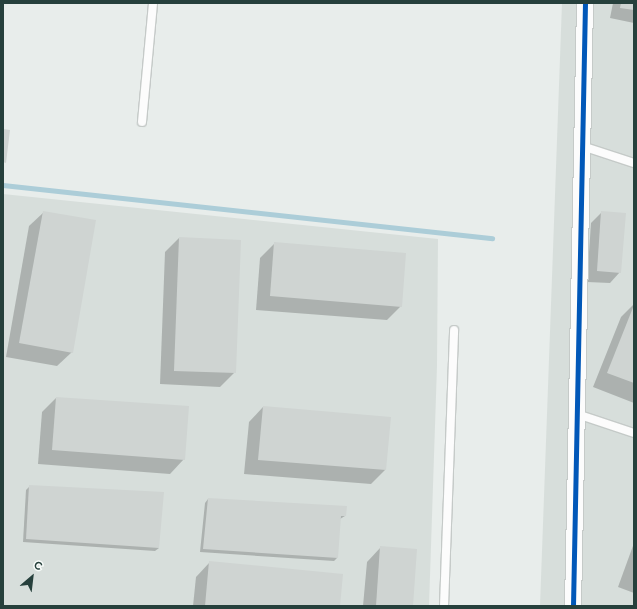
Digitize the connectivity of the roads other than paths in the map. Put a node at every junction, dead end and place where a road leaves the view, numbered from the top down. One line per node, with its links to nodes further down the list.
1 (153, 3): 3 (lane)
2 (585, 3): 4 (street)
3 (142, 122)
4 (582, 146): 5 (lane); 7 (street)
5 (634, 163)
6 (454, 330): 9 (lane)
7 (577, 414): 8 (lane); 10 (street)
8 (634, 433)
9 (444, 606)
10 (573, 606)

